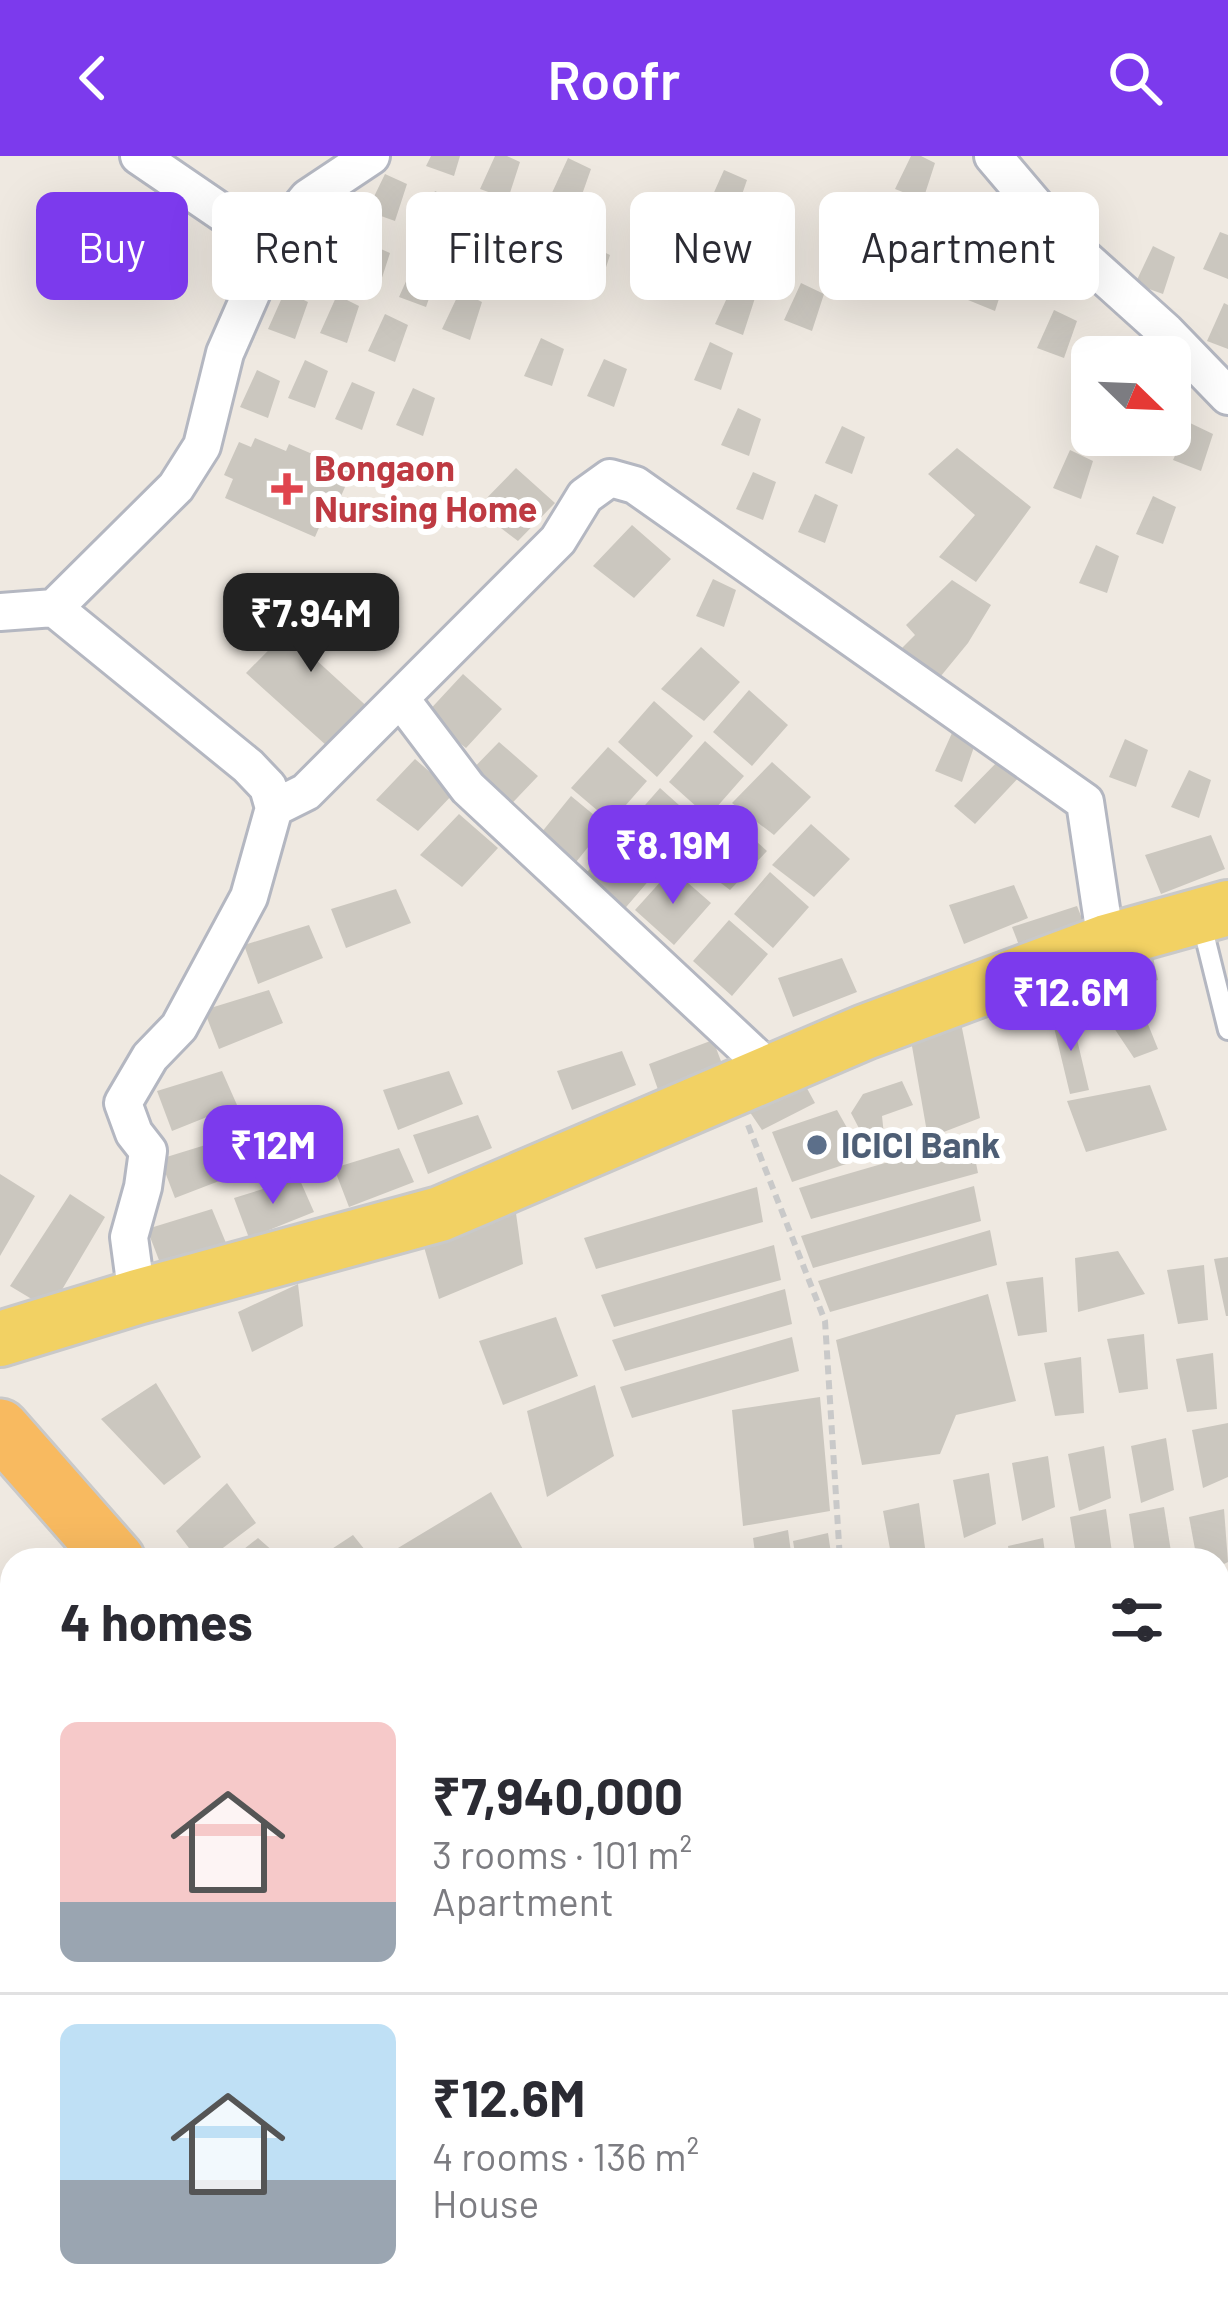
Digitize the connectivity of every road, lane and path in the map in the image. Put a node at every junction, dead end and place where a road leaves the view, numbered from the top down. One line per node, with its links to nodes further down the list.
1 (139, 156): 5 (street)
2 (371, 156): 4 (street)
3 (993, 156): 7 (street)
4 (317, 192)
5 (212, 206)
6 (248, 300): 8 (street)
7 (1228, 396)
8 (54, 608): 9 (street); 11 (street)
9 (0, 612)
10 (400, 698): 11 (street); 13 (street); 15 (street)
11 (274, 808): 16 (street)
12 (1214, 912): 13 (main road); 14 (lane)
13 (1106, 942): 15 (main road)
14 (1228, 1030)
15 (753, 1080): 16 (main road); 20 (path)
16 (137, 1297): 17 (main road)
17 (0, 1339)
18 (0, 1428): 19 (highway)
19 (105, 1548)
20 (839, 1548)

